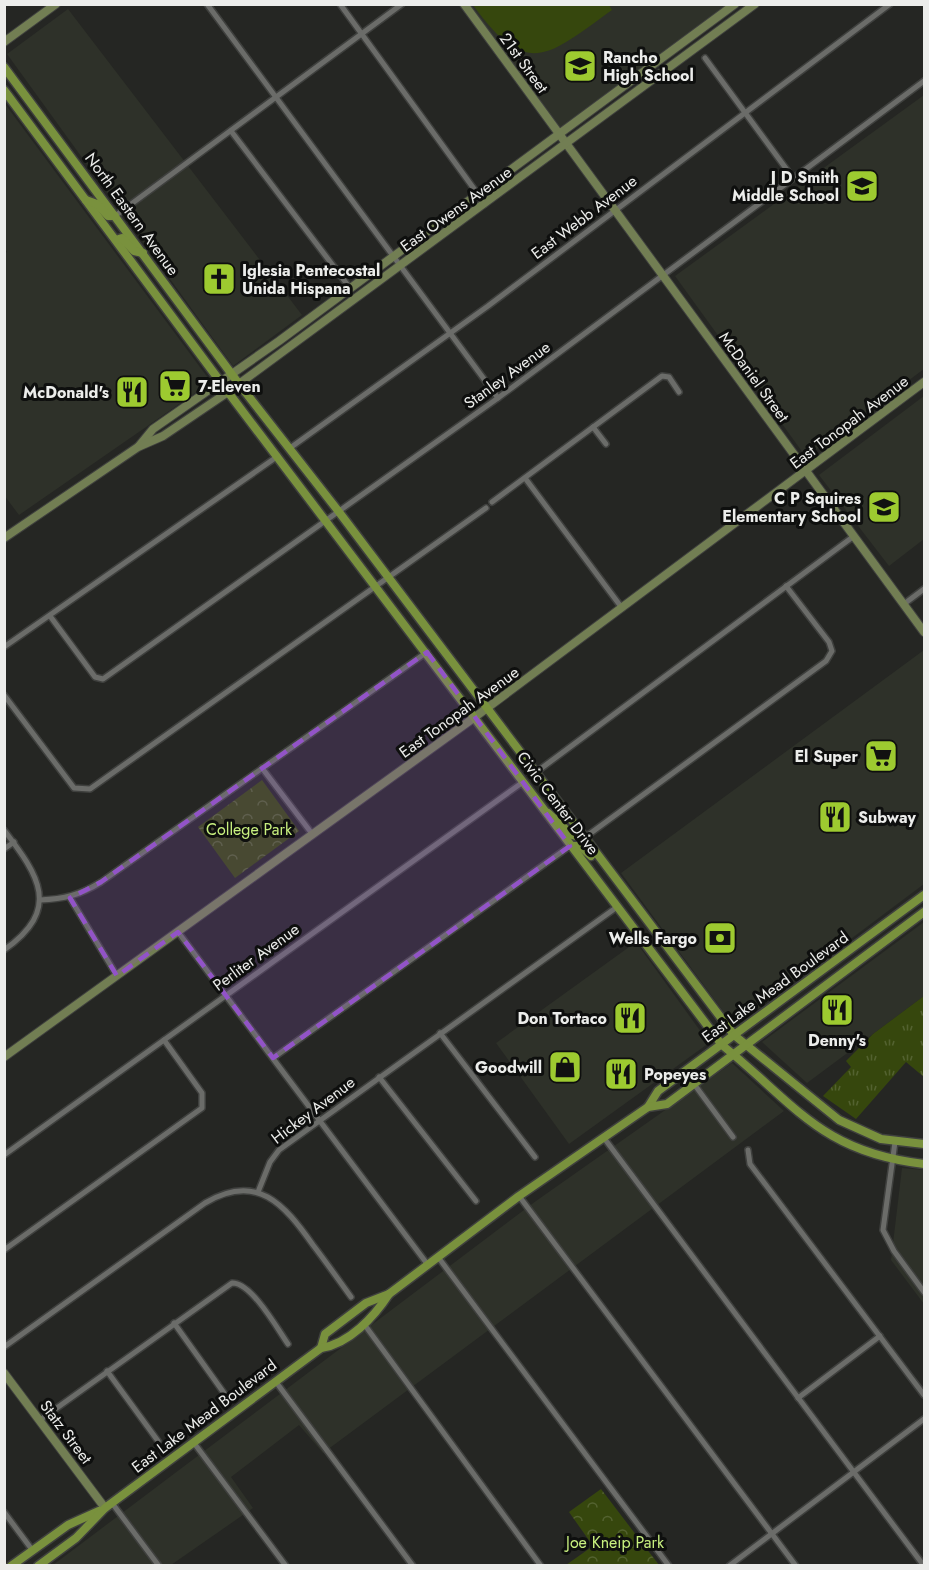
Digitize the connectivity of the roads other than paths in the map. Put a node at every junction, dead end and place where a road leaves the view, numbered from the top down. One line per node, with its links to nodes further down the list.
1 (56, 4): 10 (street)
2 (207, 4): 17 (street)
3 (340, 4): 9 (street)
4 (402, 4): 9 (street)
5 (464, 4): 20 (street, 21st Street)
6 (735, 4): 13 (street, East Owens Avenue)
7 (755, 4): 16 (street, East Owens Avenue)
8 (890, 4): 18 (street, East Webb Avenue)
9 (362, 34): 17 (street); 22 (street)
10 (4, 42)
11 (705, 58): 18 (street)
12 (4, 67): 26 (main road, North Eastern Avenue)
13 (635, 77): 16 (street); 20 (street, East Owens Avenue)
14 (924, 81): 21 (street, Stanley Avenue)
15 (4, 90): 23 (main road, North Eastern Avenue)
16 (633, 94): 20 (street, East Owens Avenue)
17 (276, 98): 19 (street); 29 (street)
18 (746, 112): 21 (street); 25 (street, East Webb Avenue)
19 (231, 131): 26 (street); 31 (street)
20 (563, 139): 22 (street, East Owens Avenue); 24 (street, East Owens Avenue); 25 (street, McDaniel Street)
21 (793, 178): 30 (street, Stanley Avenue)
22 (477, 194): 24 (street); 29 (street, East Owens Avenue)
23 (86, 200): 26 (main road); 27 (main road, North Eastern Avenue)
24 (485, 204): 29 (street, East Owens Avenue)
25 (615, 211): 30 (street, McDaniel Street); 32 (street, East Webb Avenue)
26 (115, 216): 28 (main road, North Eastern Avenue)
27 (116, 240): 28 (main road); 35 (main road, North Eastern Avenue)
28 (142, 253): 33 (main road, North Eastern Avenue)
29 (397, 262): 31 (street, East Owens Avenue); 32 (street); 33 (street, East Owens Avenue)
30 (664, 276): 37 (street, Stanley Avenue); 42 (street, McDaniel Street)
31 (350, 288): 33 (street, East Owens Avenue)
32 (450, 333): 37 (street); 40 (street, East Webb Avenue)
33 (235, 379): 35 (street, East Owens Avenue); 40 (main road, Civic Center Drive)
34 (924, 382): 42 (street, East Tonopah Avenue)
35 (224, 387): 41 (main road, Civic Center Drive); 49 (street, East Owens Avenue)
36 (679, 392): 38 (street)
37 (498, 398): 46 (street, Stanley Avenue)
38 (593, 428): 39 (street); 43 (street)
39 (606, 444)
40 (290, 448): 46 (main road, Civic Center Drive)
41 (278, 456): 47 (main road, Civic Center Drive); 56 (street)
42 (806, 470): 48 (street, McDaniel Street); 55 (street, East Tonopah Avenue)
43 (525, 478): 44 (street); 55 (street)
44 (492, 502)
45 (486, 508): 50 (street)
46 (339, 512): 47 (street, Stanley Avenue); 50 (main road, Civic Center Drive)
47 (327, 521): 52 (main road, Civic Center Drive); 56 (street, Stanley Avenue)
48 (854, 536): 51 (street); 54 (street, McDaniel Street)
49 (4, 538)
50 (389, 578): 52 (street); 61 (main road, Civic Center Drive)
51 (786, 586): 64 (street); 69 (street)
52 (376, 587): 59 (main road, Civic Center Drive); 60 (street)
53 (924, 589): 54 (street)
54 (904, 604): 57 (street, McDaniel Street)
55 (622, 608): 61 (street, East Tonopah Avenue)
56 (50, 616): 58 (street)
57 (924, 632)
58 (4, 647)
59 (426, 651): 62 (main road, Civic Center Drive); 63 (street)
60 (4, 695)
61 (487, 709): 62 (street, East Tonopah Avenue); 64 (main road, Civic Center Drive)
62 (476, 717): 65 (main road, Civic Center Drive); 68 (street, East Tonopah Avenue)
63 (262, 768): 68 (street); 75 (street)
64 (535, 773): 69 (main road, Civic Center Drive)
65 (523, 782): 66 (main road, Civic Center Drive); 84 (street, Perliter Avenue)
66 (544, 811): 69 (main road); 71 (main road, Civic Center Drive)
67 (4, 830): 70 (street)
68 (313, 835): 81 (street, East Tonopah Avenue)
69 (583, 838): 73 (main road, Civic Center Drive)
70 (14, 842): 72 (street); 76 (street)
71 (570, 846): 73 (main road); 77 (main road, Civic Center Drive); 92 (street)
72 (4, 849)
73 (607, 870): 86 (main road, Civic Center Drive)
74 (924, 895): 78 (main road, East Lake Mead Boulevard)
75 (70, 897): 76 (street); 83 (street)
76 (39, 900): 82 (street)
77 (617, 907): 85 (street, Hickey Avenue); 88 (main road, Civic Center Drive)
78 (904, 910): 80 (main road); 86 (main road, East Lake Mead Boulevard)
79 (924, 912): 80 (main road, East Lake Mead Boulevard)
80 (912, 921): 89 (main road, East Lake Mead Boulevard)
81 (178, 932): 83 (street, East Tonopah Avenue); 84 (street)
82 (4, 950)
83 (117, 976): 91 (street, East Tonopah Avenue)
84 (226, 996): 87 (street, Perliter Avenue); 92 (street)
85 (440, 1034): 93 (street, Hickey Avenue); 103 (street)
86 (734, 1035): 88 (main road, East Lake Mead Boulevard); 89 (main road, Civic Center Drive)
87 (164, 1040): 102 (street, Perliter Avenue); 109 (street)
88 (722, 1045): 90 (main road, Civic Center Drive); 95 (main road, East Lake Mead Boulevard)
89 (746, 1045): 90 (main road, East Lake Mead Boulevard); 99 (main road, Civic Center Drive)
90 (734, 1054): 94 (main road, East Lake Mead Boulevard); 104 (main road, Civic Center Drive)
91 (4, 1057)
92 (273, 1058): 96 (street)
93 (379, 1077): 96 (street, Hickey Avenue); 108 (street)
94 (694, 1084): 95 (main road, East Lake Mead Boulevard); 97 (street)
95 (648, 1107): 98 (main road, East Lake Mead Boulevard)
96 (319, 1120): 106 (street, Hickey Avenue); 111 (street)
97 (733, 1137)
98 (604, 1138): 107 (main road, East Lake Mead Boulevard); 126 (street)
99 (895, 1142): 100 (main road, Civic Center Drive); 104 (street)
100 (924, 1144)
101 (748, 1150): 117 (street)
102 (4, 1155)
103 (535, 1157)
104 (894, 1161): 105 (main road, Civic Center Drive); 112 (street)
105 (924, 1164)
106 (258, 1192): 114 (street); 119 (street)
107 (519, 1196): 110 (main road, East Lake Mead Boulevard); 134 (street)
108 (476, 1202)
109 (4, 1250)
110 (438, 1257): 111 (main road, East Lake Mead Boulevard); 142 (street)
111 (428, 1264): 113 (main road, East Lake Mead Boulevard)
112 (924, 1292)
113 (389, 1294): 116 (main road, East Lake Mead Boulevard); 120 (main road, East Lake Mead Boulevard)
114 (351, 1297)
115 (174, 1323): 118 (street); 121 (street); 124 (street)
116 (364, 1324): 120 (main road, East Lake Mead Boulevard); 141 (street)
117 (880, 1336): 125 (street); 126 (street)
118 (288, 1344)
119 (4, 1347)
120 (321, 1348): 123 (main road, East Lake Mead Boulevard)
121 (107, 1371): 128 (street); 129 (street)
122 (4, 1373): 128 (street, Statz Street)
123 (276, 1382): 130 (main road, East Lake Mead Boulevard); 140 (street)
124 (224, 1393)
125 (924, 1395)
126 (798, 1398): 131 (street)
127 (924, 1419): 131 (street)
128 (40, 1420): 132 (street, Statz Street)
129 (158, 1442)
130 (194, 1443): 132 (main road, East Lake Mead Boulevard); 139 (street)
131 (854, 1472): 134 (street); 145 (street)
132 (108, 1506): 135 (main road, East Lake Mead Boulevard); 136 (main road, East Lake Mead Boulevard); 138 (street, Statz Street)
133 (4, 1512): 135 (street)
134 (772, 1533): 143 (street); 144 (street)
135 (33, 1551): 136 (street); 137 (main road, East Lake Mead Boulevard)
136 (41, 1565)
137 (12, 1566)
138 (159, 1566)
139 (286, 1566)
140 (413, 1566)
141 (541, 1566)
142 (669, 1566)
143 (729, 1566)
144 (796, 1566)
145 (924, 1566)

